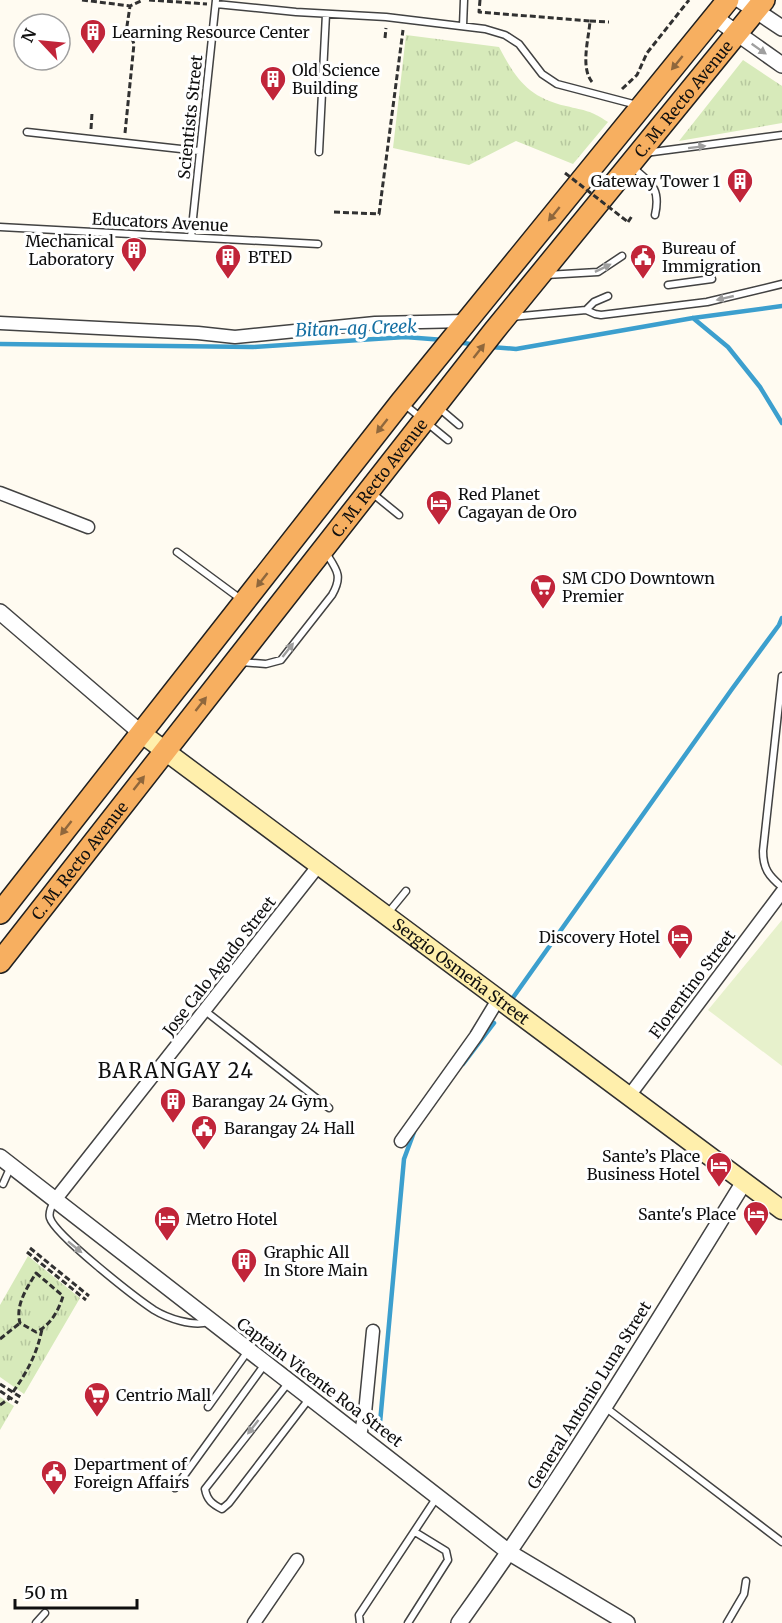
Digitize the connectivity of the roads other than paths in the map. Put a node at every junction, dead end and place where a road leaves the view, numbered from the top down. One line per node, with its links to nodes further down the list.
1 (464, 0): 7 (lane)
2 (728, 0): 6 (highway, C. M. Recto Avenue)
3 (216, 2): 5 (lane); 14 (lane, Scientists Street)
4 (753, 4): 8 (street); 9 (highway, C. M. Recto Avenue)
5 (326, 14): 7 (lane); 15 (lane)
6 (714, 17): 9 (street); 11 (highway, C. M. Recto Avenue, one-way to 11)
7 (463, 26): 11 (lane)
8 (782, 28)
9 (737, 33): 10 (street, one-way to 10); 16 (highway, C. M. Recto Avenue)
10 (782, 65)
11 (641, 107): 29 (highway, C. M. Recto Avenue, one-way to 29)
12 (27, 132): 14 (lane)
13 (782, 135): 16 (lane, one-way to 13)
14 (199, 151): 19 (lane, Scientists Street)
15 (319, 152)
16 (634, 160): 17 (lane); 22 (highway, C. M. Recto Avenue)
17 (655, 215)
18 (0, 227): 19 (lane, Educators Avenue)
19 (191, 237): 20 (lane, Educators Avenue)
20 (318, 244)
21 (622, 256): 22 (lane, one-way to 21)
22 (540, 275): 30 (highway, C. M. Recto Avenue)
23 (712, 279): 25 (lane)
24 (782, 284): 27 (lane, one-way to 27)
25 (668, 285)
26 (608, 296): 27 (lane)
27 (586, 310): 30 (lane)
28 (0, 323): 29 (street)
29 (465, 323): 31 (highway, C. M. Recto Avenue)
30 (500, 324): 32 (highway, C. M. Recto Avenue, one-way to 30)
31 (401, 402): 32 (lane); 41 (highway, C. M. Recto Avenue, one-way to 41)
32 (430, 413): 33 (lane); 34 (lane); 35 (highway, C. M. Recto Avenue)
33 (459, 425)
34 (448, 440)
35 (369, 490): 37 (lane); 39 (highway, C. M. Recto Avenue)
36 (0, 493): 38 (street)
37 (399, 515)
38 (88, 527)
39 (323, 549): 43 (highway, C. M. Recto Avenue); 43 (lane, one-way to 39)
40 (177, 552): 41 (lane)
41 (245, 602): 45 (highway, C. M. Recto Avenue)
42 (0, 612): 45 (street)
43 (235, 662): 46 (highway, C. M. Recto Avenue, one-way to 43)
44 (782, 676): 48 (lane)
45 (141, 732): 46 (main road, Sergio Osmeña Street); 51 (highway, C. M. Recto Avenue, one-way to 51)
46 (165, 750): 47 (main road, Sergio Osmeña Street); 53 (highway, C. M. Recto Avenue, one-way to 46)
47 (319, 865): 52 (main road, Sergio Osmeña Street); 55 (street, Jose Calo Agudo Street)
48 (782, 887)
49 (406, 891): 52 (lane)
50 (782, 892): 56 (street, Florentino Street)
51 (0, 913)
52 (386, 915): 54 (main road, Sergio Osmeña Street)
53 (0, 962)
54 (499, 998): 56 (main road, Sergio Osmeña Street); 58 (street)
55 (204, 1010): 57 (lane); 62 (street, Jose Calo Agudo Street)
56 (629, 1096): 60 (main road, Sergio Osmeña Street)
57 (330, 1108)
58 (401, 1141)
59 (6, 1161): 61 (lane); 62 (street, Captain Vicente Roa Street)
60 (744, 1182): 63 (main road, Sergio Osmeña Street); 71 (street, General Antonio Luna Street)
61 (3, 1184)
62 (55, 1200): 64 (street, Captain Vicente Roa Street); 64 (lane, one-way to 64)
63 (782, 1210)
64 (210, 1321): 66 (street, Captain Vicente Roa Street)
65 (373, 1331): 72 (street)
66 (249, 1350): 67 (street, Captain Vicente Roa Street); 70 (lane)
67 (265, 1364): 68 (street, Captain Vicente Roa Street); 73 (lane)
68 (290, 1382): 69 (street, Captain Vicente Roa Street); 69 (lane, one-way to 69)
69 (310, 1397): 72 (street, Captain Vicente Roa Street)
70 (208, 1407)
71 (605, 1407): 76 (lane); 77 (street, General Antonio Luna Street)
72 (360, 1435): 74 (street, Captain Vicente Roa Street)
73 (175, 1488)
74 (438, 1496): 75 (lane); 77 (street, Captain Vicente Roa Street)
75 (415, 1532): 83 (lane); 84 (lane)
76 (782, 1542)
77 (510, 1552): 85 (street, General Antonio Luna Street); 86 (street, Captain Vicente Roa Street)
78 (297, 1560): 82 (street)
79 (746, 1581): 87 (lane)
80 (45, 1613): 81 (lane)
81 (36, 1623)
82 (254, 1623)
83 (360, 1623)
84 (408, 1623)
85 (459, 1623)
86 (627, 1623)
87 (726, 1623)

